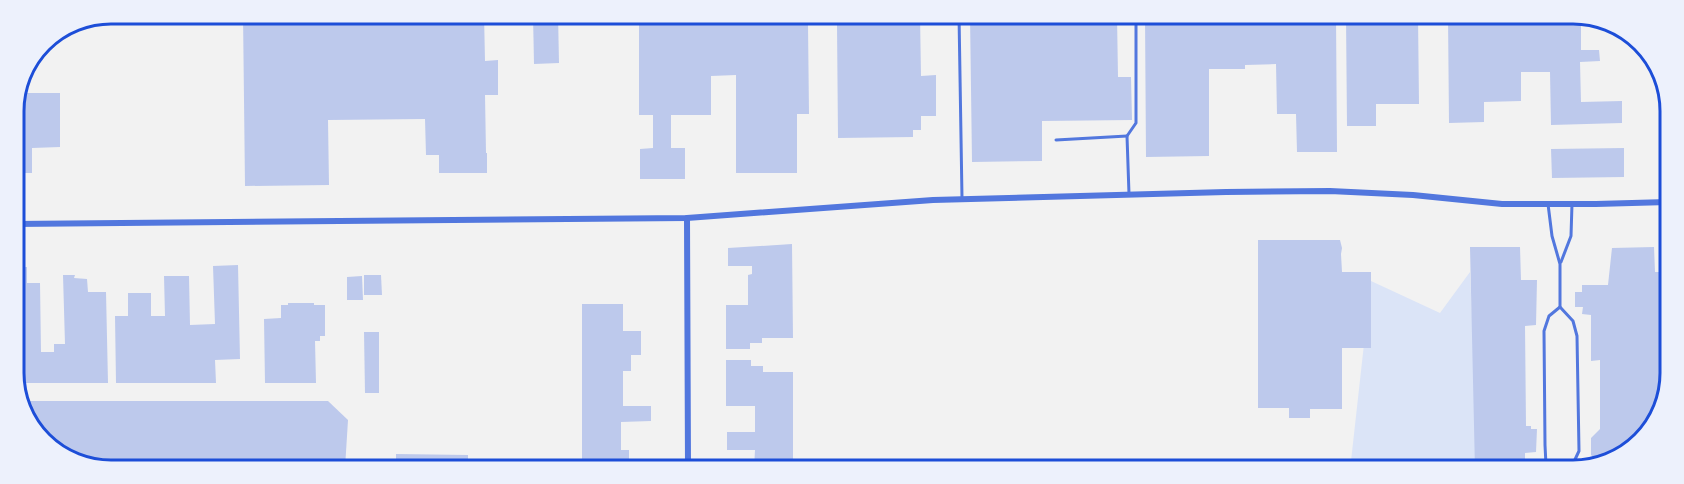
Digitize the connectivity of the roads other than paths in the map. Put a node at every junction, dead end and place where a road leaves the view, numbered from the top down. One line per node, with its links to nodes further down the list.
1 (959, 24): 6 (lane)
2 (1136, 24): 3 (lane)
3 (1127, 136): 4 (lane); 5 (lane)
4 (1056, 140)
5 (1129, 194): 6 (street); 8 (street)
6 (962, 199): 10 (street)
7 (1660, 202): 9 (street)
8 (1548, 204): 9 (street); 12 (lane)
9 (1572, 204): 12 (lane)
10 (687, 218): 11 (street); 14 (street)
11 (24, 224)
12 (1560, 264): 13 (lane)
13 (1560, 307): 15 (lane); 16 (lane)
14 (688, 460)
15 (1546, 460)
16 (1575, 460)

